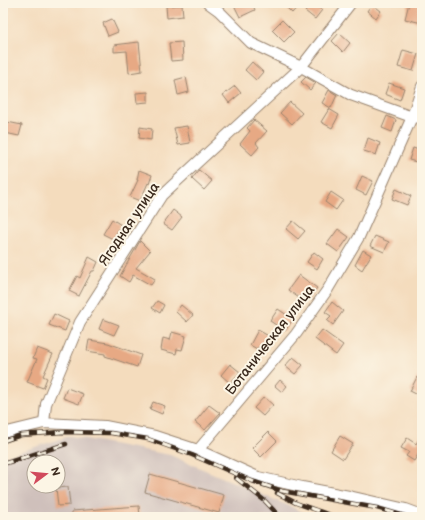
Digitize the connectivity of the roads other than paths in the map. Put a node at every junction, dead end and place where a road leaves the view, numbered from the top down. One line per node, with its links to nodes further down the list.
1 (208, 3): 3 (street)
2 (351, 3): 3 (street, Ягодная улица)
3 (301, 67): 5 (street); 6 (street, Ягодная улица)
4 (422, 86): 5 (street, Ботаническая улица)
5 (417, 118): 8 (street, Ботаническая улица)
6 (44, 423): 7 (street); 8 (street)
7 (3, 433)
8 (198, 450): 9 (street)
9 (422, 515)

